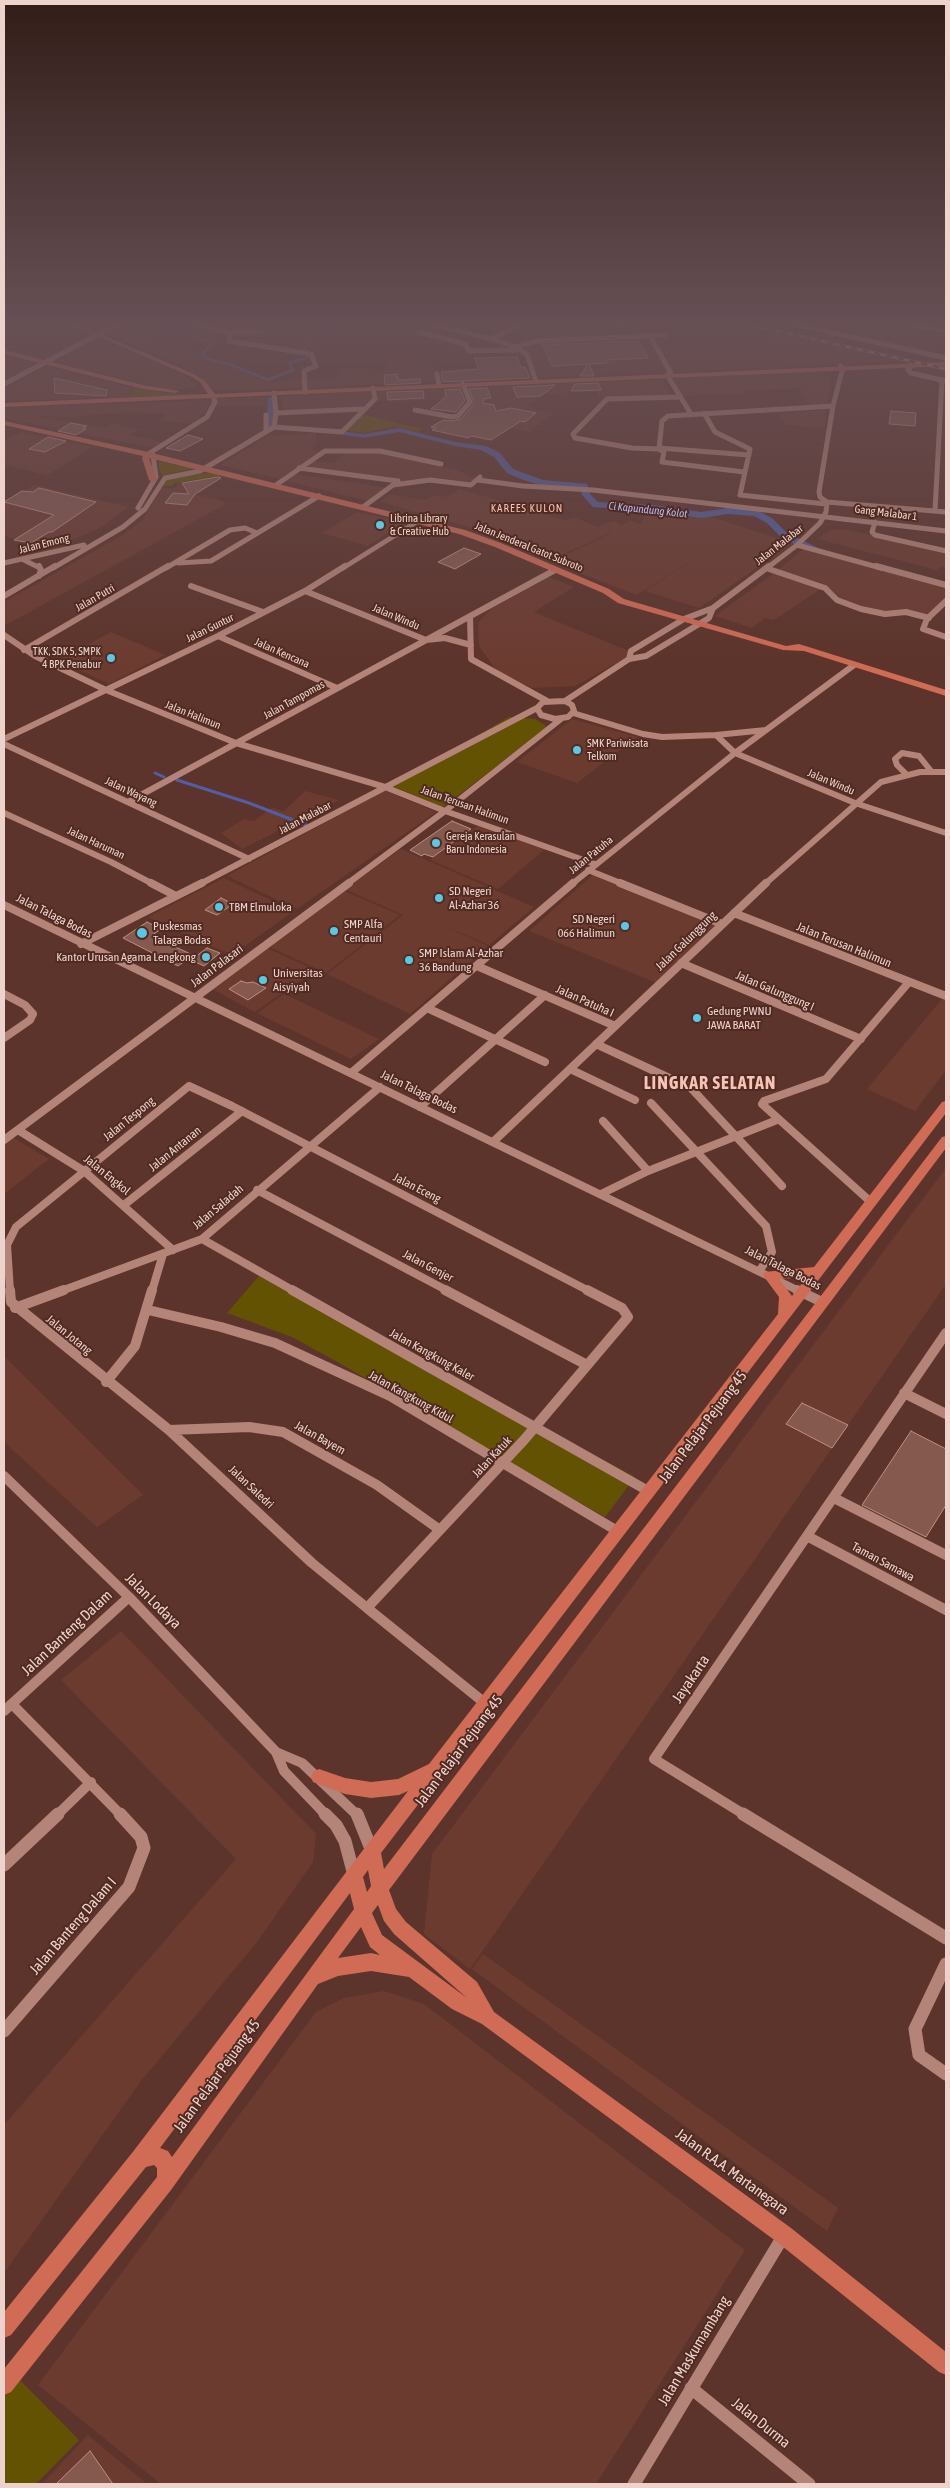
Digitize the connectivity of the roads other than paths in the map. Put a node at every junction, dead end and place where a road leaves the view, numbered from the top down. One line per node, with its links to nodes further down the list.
1 (66, 437): 10 (main road, Jalan Jenderal Gatot Subroto)
2 (178, 437): 10 (street)
3 (256, 437): 13 (street)
4 (575, 437): 9 (street)
5 (661, 437): 9 (street)
6 (726, 437): 11 (street)
7 (828, 437): 22 (street, Jalan Malabar)
8 (940, 437): 24 (street)
9 (659, 449): 11 (street); 15 (street)
10 (151, 455): 13 (main road, Jalan Jenderal Gatot Subroto); 16 (main road)
11 (749, 455): 15 (street)
12 (441, 464): 14 (street)
13 (206, 468): 17 (main road, Jalan Jenderal Gatot Subroto); 31 (street)
14 (299, 468): 17 (street); 18 (street)
15 (744, 472): 22 (street)
16 (153, 480): 31 (street)
17 (276, 485): 21 (main road, Jalan Jenderal Gatot Subroto)
18 (393, 486): 19 (street); 23 (street)
19 (580, 489): 20 (street)
20 (593, 490): 26 (street, Gang Malabar 1)
21 (319, 496): 23 (main road, Jalan Jenderal Gatot Subroto); 30 (street, Jalan Putri)
22 (826, 503): 24 (street); 26 (street, Jalan Malabar)
23 (363, 507): 27 (main road, Jalan Jenderal Gatot Subroto)
24 (935, 511): 25 (street)
25 (946, 512)
26 (824, 516): 28 (street, Gang Malabar 1); 32 (street, Jalan Malabar)
27 (418, 521): 38 (main road, Jalan Jenderal Gatot Subroto); 42 (street, Jalan Guntur)
28 (875, 522): 29 (street, Gang Malabar 1); 33 (street)
29 (946, 531)
30 (257, 533): 36 (street, Jalan Putri); 36 (street, Jalan Putri)
31 (92, 543): 34 (street, Jalan Emong); 39 (street)
32 (797, 545): 37 (street, Jalan Malabar); 40 (street)
33 (946, 551)
34 (19, 560): 35 (street, Jalan Emong); 39 (street)
35 (4, 563)
36 (176, 563): 60 (street, Jalan Putri)
37 (766, 568): 46 (street, Jalan Malabar); 51 (street)
38 (555, 570): 43 (main road, Jalan Jenderal Gatot Subroto); 49 (street, Jalan Tampomas)
39 (39, 576): 44 (street)
40 (946, 585)
41 (191, 586): 47 (street)
42 (304, 590): 47 (street, Jalan Guntur); 57 (street, Jalan Windu)
43 (606, 591): 48 (main road, Jalan Jenderal Gatot Subroto); 52 (main road, Jalan Jenderal Gatot Subroto)
44 (4, 596)
45 (946, 601): 51 (street)
46 (713, 608): 48 (street, Jalan Malabar); 50 (street)
47 (263, 612): 55 (street, Jalan Guntur)
48 (694, 614): 50 (main road, Jalan Jenderal Gatot Subroto); 52 (street, Jalan Malabar)
49 (470, 616): 57 (street, Jalan Tampomas); 58 (street)
50 (709, 618): 53 (street, Jalan Malabar); 59 (main road, Jalan Jenderal Gatot Subroto)
51 (929, 618): 56 (street)
52 (684, 619): 53 (main road, Jalan Jenderal Gatot Subroto); 61 (street, Jalan Malabar)
53 (700, 624): 59 (main road, Jalan Jenderal Gatot Subroto); 61 (street, Jalan Malabar)
54 (4, 635): 60 (street, Jalan Halimun)
55 (218, 636): 63 (street, Jalan Kencana); 64 (street, Jalan Guntur)
56 (946, 637)
57 (426, 640): 58 (street, Jalan Windu); 63 (street, Jalan Tampomas)
58 (471, 645): 66 (street)
59 (803, 649): 62 (main road, Jalan Jenderal Gatot Subroto)
60 (24, 650): 64 (street, Jalan Halimun)
61 (629, 659): 67 (street, Jalan Malabar)
62 (854, 665): 65 (main road, Jalan Jenderal Gatot Subroto); 71 (street, Jalan Patuha)
63 (337, 688): 74 (street, Jalan Tampomas)
64 (106, 690): 73 (street, Jalan Guntur); 74 (street, Jalan Halimun)
65 (946, 693)
66 (547, 701): 67 (street); 68 (street, Jalan Malabar)
67 (565, 701): 69 (street)
68 (537, 708): 70 (street); 80 (street, Jalan Malabar)
69 (573, 714): 70 (street); 72 (street)
70 (560, 719): 83 (street)
71 (766, 730): 72 (street); 76 (street, Jalan Patuha)
72 (716, 735): 76 (street, Jalan Windu)
73 (4, 739)
74 (236, 743): 80 (street, Jalan Halimun); 81 (street, Jalan Tampomas)
75 (4, 744): 81 (street, Jalan Wayang)
76 (735, 753): 82 (street, Jalan Windu); 87 (street, Jalan Patuha)
77 (932, 772): 78 (street, Jalan Galunggung); 79 (street, Jalan Galunggung); 79 (street)
78 (946, 772)
79 (906, 774): 82 (street, Jalan Galunggung)
80 (385, 787): 83 (street, Jalan Terusan Halimun); 86 (street, Jalan Malabar)
81 (128, 802): 86 (street, Jalan Wayang)
82 (855, 803): 85 (street, Jalan Windu); 91 (street, Jalan Galunggung)
83 (445, 811): 87 (street, Jalan Terusan Halimun); 100 (street, Jalan Palasari)
84 (4, 813): 89 (street, Jalan Haruman)
85 (946, 833)
86 (249, 859): 89 (street, Jalan Malabar)
87 (595, 864): 88 (street, Jalan Patuha)
88 (588, 870): 92 (street); 95 (street, Jalan Patuha)
89 (176, 896): 93 (street, Jalan Malabar)
90 (4, 905): 93 (street, Jalan Talaga Bodas)
91 (734, 912): 92 (street, Jalan Galunggung); 96 (street, Jalan Terusan Halimun)
92 (722, 924): 94 (street, Jalan Galunggung)
93 (81, 944): 100 (street, Jalan Talaga Bodas)
94 (681, 963): 102 (street, Jalan Galunggung); 104 (street, Jalan Galunggung I)
95 (476, 966): 98 (street, Jalan Patuha I); 101 (street, Jalan Patuha)
96 (909, 982): 99 (street, Jalan Terusan Halimun); 104 (street)
97 (4, 994): 103 (street)
98 (545, 996): 102 (street, Jalan Patuha I); 105 (street, Jalan Patuha I)
99 (946, 996)
100 (194, 998): 109 (street, Jalan Talaga Bodas); 119 (street, Jalan Palasari)
101 (426, 1008): 105 (street); 109 (street, Jalan Patuha)
102 (615, 1026): 106 (street, Jalan Galunggung)
103 (4, 1038)
104 (861, 1038): 117 (street)
105 (496, 1040): 107 (street); 115 (street, Jalan Patuha I)
106 (596, 1044): 108 (street, Jalan Galunggung); 120 (street)
107 (545, 1062)
108 (570, 1069): 112 (street); 123 (street, Jalan Galunggung)
109 (351, 1073): 111 (street, Jalan Talaga Bodas)
110 (189, 1086): 116 (street, Jalan Eceng); 126 (street, Jalan Tespong)
111 (380, 1087): 115 (street, Jalan Talaga Bodas); 124 (street, Jalan Saladah)
112 (635, 1100)
113 (651, 1103): 125 (street)
114 (946, 1105): 131 (main road, Jalan Pelajar Pejuang 45)
115 (420, 1107): 123 (street, Jalan Talaga Bodas)
116 (242, 1111): 124 (street, Jalan Eceng); 132 (street, Jalan Antanan)
117 (777, 1120): 120 (street); 131 (street)
118 (603, 1121): 127 (street)
119 (18, 1130): 121 (street, Jalan Palasari); 126 (street, Jalan Engkol)
120 (735, 1138): 125 (street); 128 (street)
121 (4, 1140)
122 (946, 1140): 139 (main road, Jalan Pelajar Pejuang 45)
123 (493, 1142): 130 (street, Jalan Talaga Bodas)
124 (309, 1146): 129 (street, Jalan Saladah); 142 (street, Jalan Eceng)
125 (697, 1152): 127 (street); 137 (street)
126 (84, 1170): 132 (street, Jalan Engkol); 140 (street, Jalan Tespong)
127 (648, 1170): 130 (street)
128 (782, 1186)
129 (257, 1190): 133 (street, Jalan Saladah); 146 (street, Jalan Genjer)
130 (600, 1194): 137 (street, Jalan Talaga Bodas)
131 (872, 1203): 136 (main road, Jalan Pelajar Pejuang 45)
132 (124, 1205): 134 (street, Jalan Engkol)
133 (202, 1239): 134 (street, Jalan Saladah); 150 (street, Jalan Kangkung Kaler)
134 (173, 1250): 135 (street, Jalan Saladah)
135 (163, 1254): 140 (street, Jalan Saladah); 141 (street)
136 (819, 1271): 137 (main road); 138 (main road, Jalan Pelajar Pejuang 45)
137 (765, 1272): 138 (street, Jalan Talaga Bodas); 143 (main road)
138 (804, 1293): 139 (street, Jalan Talaga Bodas); 143 (main road, Jalan Pelajar Pejuang 45)
139 (822, 1302): 172 (main road, Jalan Pelajar Pejuang 45)
140 (15, 1308): 147 (street, Jalan Jotang)
141 (148, 1310): 147 (street); 152 (street, Jalan Kangkung Kidul)
142 (628, 1317): 146 (street, Jalan Katuk)
143 (784, 1318): 154 (main road, Jalan Pelajar Pejuang 45)
144 (946, 1333): 145 (street, Jayakarta)
145 (943, 1345): 148 (street, Jayakarta)
146 (588, 1365): 150 (street, Jalan Katuk)
147 (106, 1382): 151 (street, Jalan Saledri)
148 (904, 1393): 149 (street); 155 (street, Jayakarta)
149 (946, 1414)
150 (535, 1427): 152 (street, Jalan Katuk); 154 (street, Jalan Kangkung Kaler)
151 (169, 1430): 156 (street, Jalan Bayem); 161 (street, Jalan Saledri)
152 (503, 1464): 156 (street, Jalan Katuk); 157 (street, Jalan Kangkung Kidul)
153 (4, 1476): 160 (street, Jalan Lodaya)
154 (650, 1492): 157 (main road, Jalan Pelajar Pejuang 45)
155 (834, 1498): 158 (street, Jayakarta); 159 (street)
156 (440, 1530): 161 (street, Jalan Katuk)
157 (619, 1532): 163 (main road, Jalan Pelajar Pejuang 45)
158 (807, 1536): 162 (street, Taman Samawa); 174 (street, Jayakarta)
159 (946, 1556)
160 (129, 1597): 164 (street, Jalan Banteng Dalam); 165 (street, Jalan Lodaya)
161 (367, 1608): 163 (street, Jalan Saledri)
162 (946, 1610)
163 (486, 1704): 166 (main road, Jalan Pelajar Pejuang 45)
164 (8, 1708): 168 (street, Jalan Banteng Dalam I)
165 (276, 1752): 167 (street, Jalan Lodaya); 171 (street, Jalan Lodaya)
166 (444, 1759): 167 (main road); 169 (main road, Jalan Pelajar Pejuang 45)
167 (319, 1777): 169 (street, Jalan Lodaya)
168 (91, 1782): 170 (street); 179 (street, Jalan Banteng Dalam I)
169 (372, 1852): 171 (main road, Jalan Pelajar Pejuang 45); 172 (main road, Jalan R.A.A. Martanegara)
170 (4, 1865)
171 (354, 1875): 173 (main road, Jalan R.A.A. Martanegara); 181 (main road, Jalan Pelajar Pejuang 45)
172 (380, 1889): 173 (main road, Jalan Pelajar Pejuang 45); 178 (main road, Jalan R.A.A. Martanegara)
173 (362, 1912): 176 (main road, Jalan R.A.A. Martanegara); 177 (main road, Jalan Pelajar Pejuang 45)
174 (946, 1938)
175 (946, 1964): 180 (street)
176 (415, 1973): 177 (main road); 178 (main road, Jalan R.A.A. Martanegara)
177 (312, 1978): 182 (main road, Jalan Pelajar Pejuang 45)
178 (488, 2018): 183 (main road, Jalan R.A.A. Martanegara)
179 (4, 2031)
180 (946, 2074)
181 (139, 2160): 182 (main road); 184 (main road, Jalan Pelajar Pejuang 45)
182 (164, 2182): 186 (main road, Jalan Pelajar Pejuang 45)
183 (784, 2235): 185 (main road, Jalan R.A.A. Martanegara); 187 (street, Jalan Maskumambang)
184 (4, 2328)
185 (946, 2365)
186 (4, 2385)
187 (691, 2388): 188 (street, Jalan Maskumambang); 189 (street, Jalan Durma)
188 (634, 2484)
189 (809, 2484)

